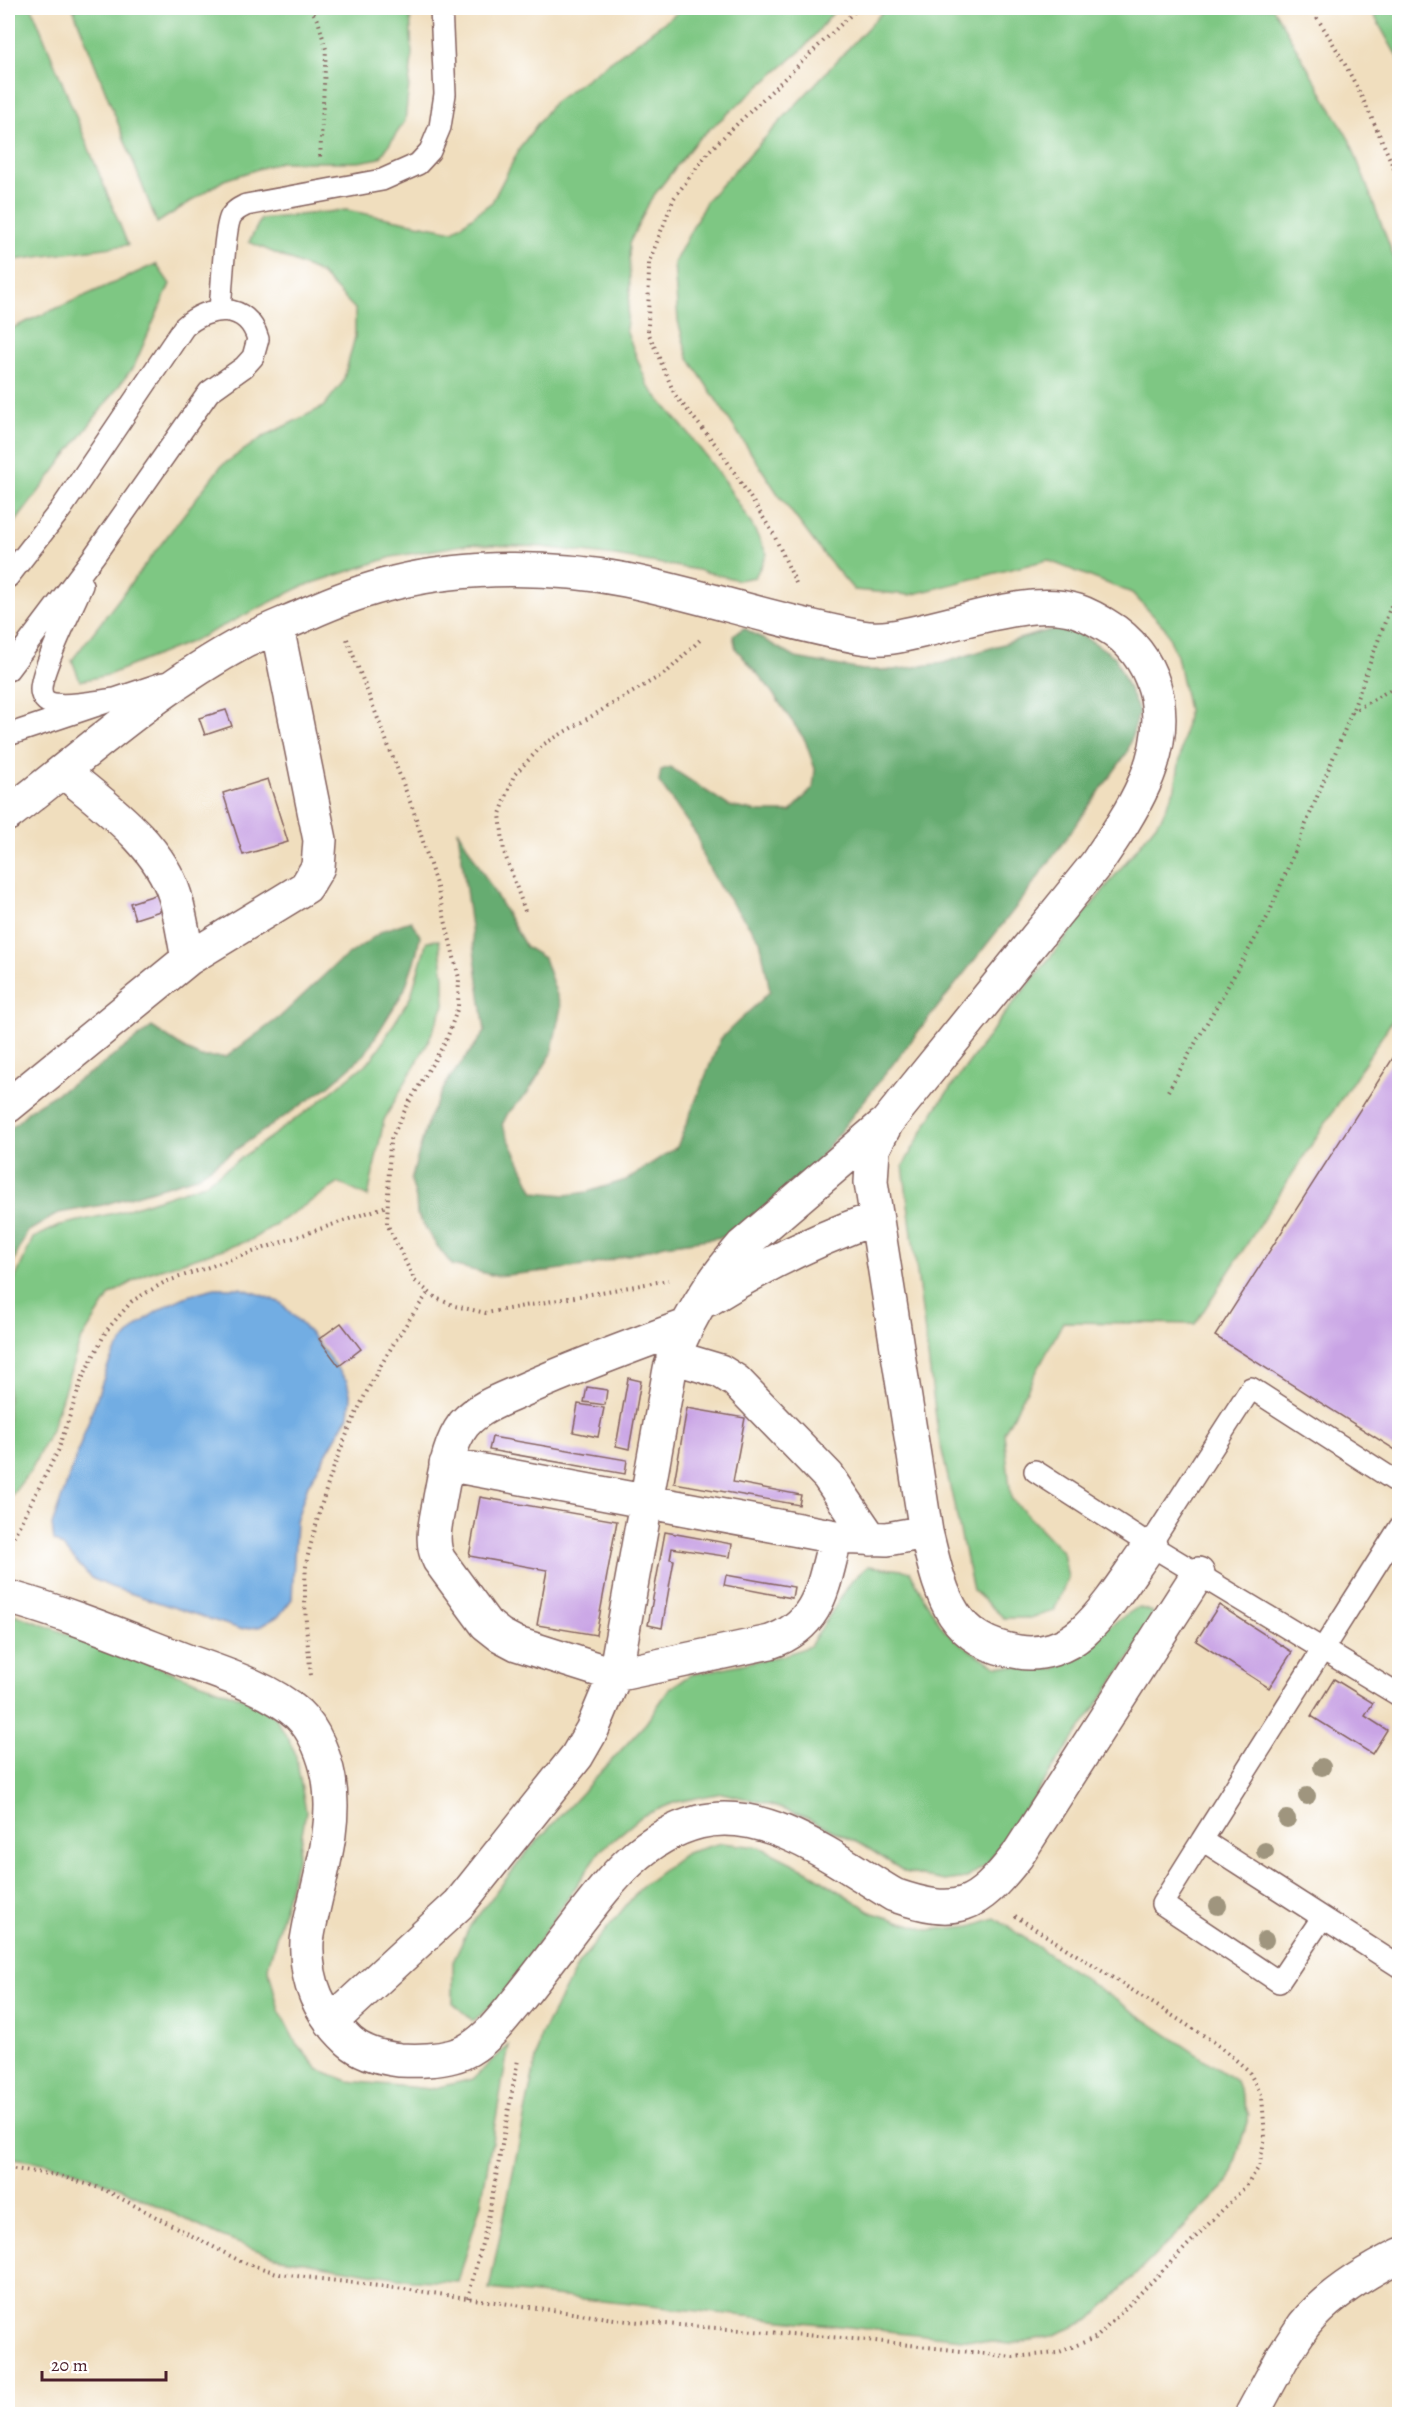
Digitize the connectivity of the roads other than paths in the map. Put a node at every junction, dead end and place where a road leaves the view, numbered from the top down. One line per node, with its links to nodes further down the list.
1 (441, 8): 2 (lane)
2 (220, 309): 3 (lane); 4 (lane)
3 (94, 556): 6 (lane); 8 (lane)
4 (8, 577)
5 (276, 627): 7 (main road); 12 (main road); 14 (main road)
6 (8, 670)
7 (194, 672): 8 (lane); 10 (main road)
8 (115, 699): 9 (lane)
9 (8, 735)
10 (63, 771): 11 (main road); 12 (main road)
11 (8, 814)
12 (188, 959): 13 (main road)
13 (8, 1106)
14 (886, 1122): 15 (main road); 16 (main road)
15 (876, 1218): 16 (main road); 23 (main road)
16 (690, 1317): 17 (main road); 18 (main road)
17 (673, 1357): 21 (main road); 25 (main road)
18 (446, 1464): 21 (main road); 30 (main road)
19 (1035, 1471): 26 (lane)
20 (1400, 1484): 26 (lane)
21 (646, 1502): 24 (main road); 30 (main road)
22 (1400, 1527): 29 (lane)
23 (927, 1532): 25 (main road); 26 (main road)
24 (836, 1537): 25 (main road); 30 (main road)
25 (871, 1539)
26 (1150, 1545): 27 (lane)
27 (1198, 1574): 29 (lane); 35 (main road)
28 (8, 1597): 35 (main road)
29 (1322, 1649): 31 (lane); 32 (lane)
30 (615, 1675): 35 (main road)
31 (1400, 1696)
32 (1202, 1840): 33 (lane); 33 (lane)
33 (1322, 1918): 34 (lane)
34 (1400, 1967)
35 (331, 2022)
36 (1400, 2255): 37 (main road)
37 (1283, 2356): 38 (main road); 39 (main road)
38 (1252, 2415)
39 (1269, 2415)

